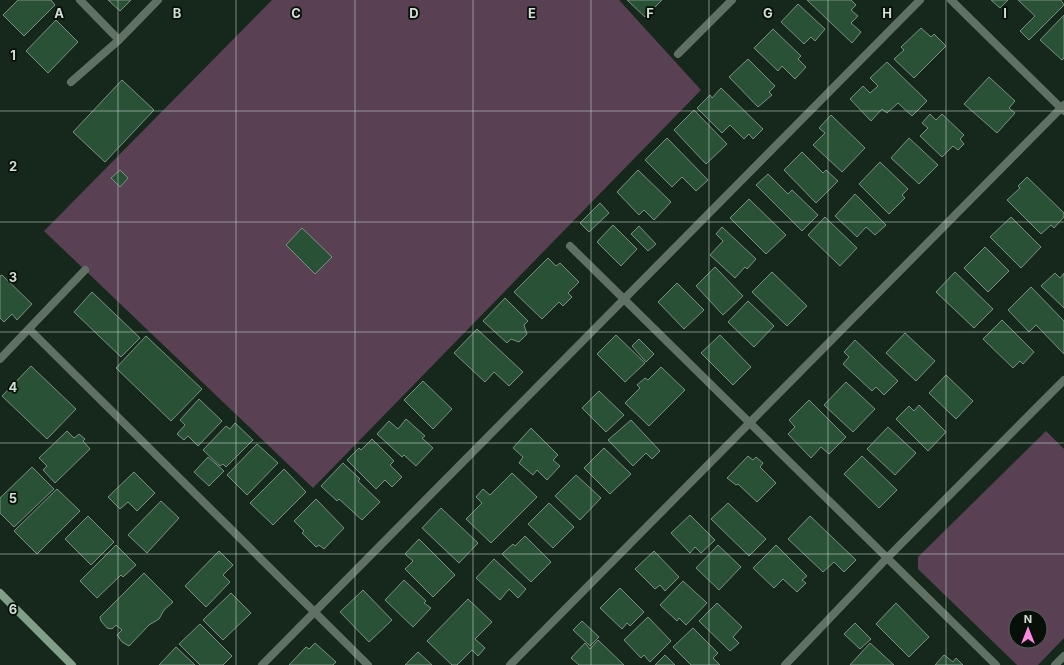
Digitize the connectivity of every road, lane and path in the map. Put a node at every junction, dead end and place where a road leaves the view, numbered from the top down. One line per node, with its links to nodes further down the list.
1 (80, 0): 6 (street)
2 (158, 0): 6 (street)
3 (732, 0): 7 (street)
4 (920, 0): 12 (street)
5 (951, 0): 9 (street)
6 (119, 40): 8 (street)
7 (678, 54)
8 (71, 82)
9 (1063, 108): 16 (street)
10 (570, 246): 12 (street)
11 (85, 270): 13 (street)
12 (625, 299): 16 (street); 19 (street)
13 (29, 329): 14 (street); 19 (street)
14 (0, 359)
15 (1064, 380): 17 (street)
16 (750, 422): 17 (street); 24 (street)
17 (887, 558): 25 (street); 26 (street)
18 (0, 593): 21 (main road)
19 (314, 612): 22 (street); 23 (street)
20 (1064, 656): 27 (street)
21 (72, 665)
22 (262, 665)
23 (368, 665)
24 (510, 665)
25 (785, 665)
26 (996, 665)
27 (1055, 665)

